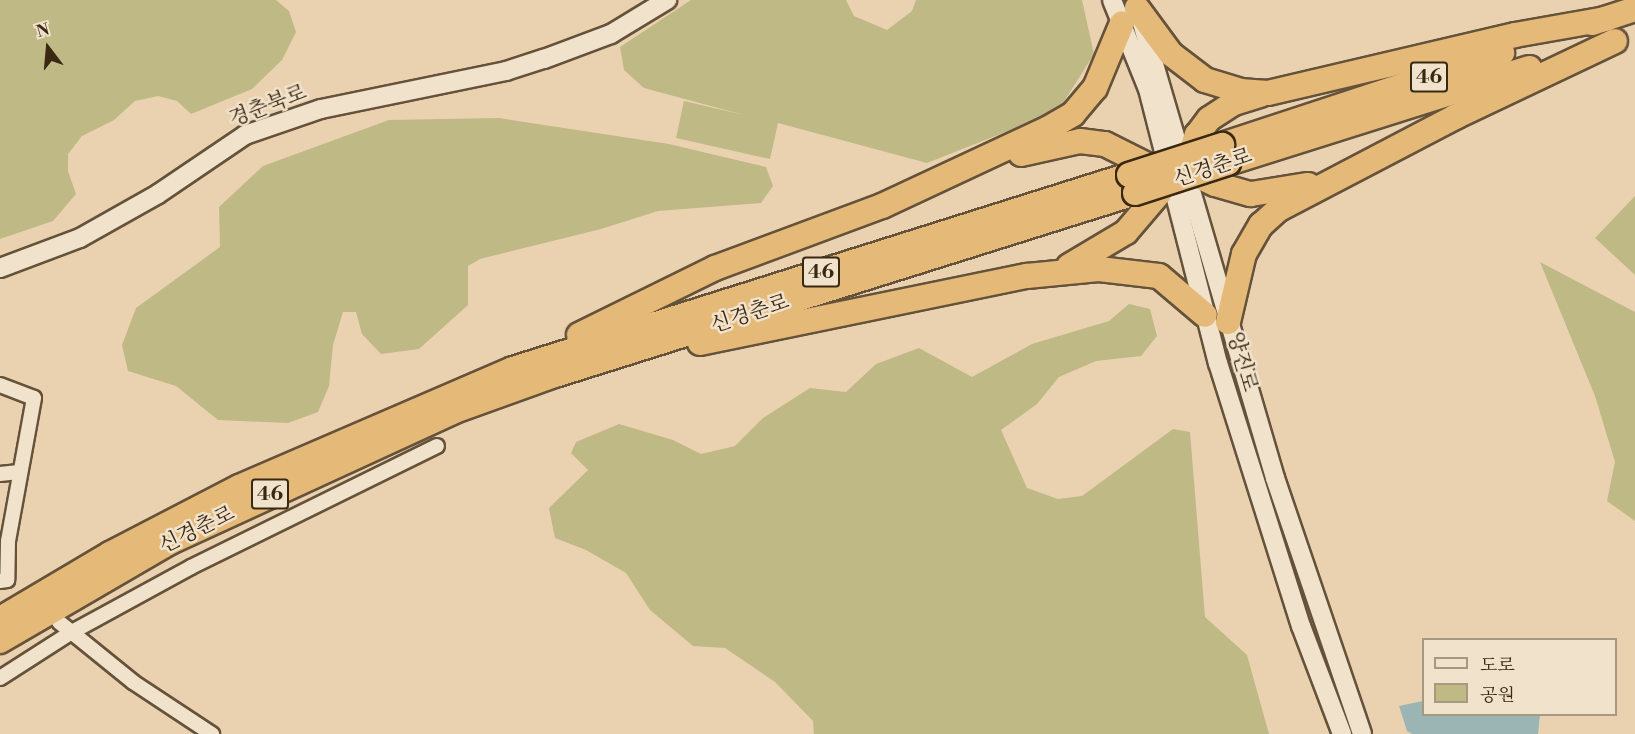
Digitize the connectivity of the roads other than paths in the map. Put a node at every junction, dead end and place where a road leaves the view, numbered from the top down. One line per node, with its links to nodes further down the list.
1 (667, 0): 11 (main road, 경춘북로)
2 (1112, 0): 4 (main road, 양진로)
3 (1635, 9): 5 (highway, 신경춘로 / 46)
4 (1131, 10): 6 (highway); 7 (main road, 양진로); 8 (highway)
5 (1619, 31): 6 (highway); 9 (highway); 10 (highway, 신경춘로 / 46, bridge)
6 (1268, 93): 7 (highway)
7 (1177, 173): 8 (highway); 9 (highway); 12 (highway); 13 (main road, 양진로)
8 (951, 176): 14 (highway)
9 (1332, 179): 13 (highway)
10 (1132, 184): 14 (highway, 신경춘로 / 46); 15 (highway, 신경춘로 / 46)
11 (0, 268)
12 (1056, 272): 13 (highway); 15 (highway)
13 (1216, 319): 28 (main road, 양진로); 29 (main road, 양진로)
14 (513, 369): 22 (highway, 신경춘로 / 46)
15 (555, 375): 25 (highway, 신경춘로 / 46)
16 (0, 385): 18 (street)
17 (437, 446): 24 (street)
18 (19, 472): 19 (street); 20 (street)
19 (0, 474)
20 (4, 580): 21 (street)
21 (18, 590)
22 (0, 619)
23 (59, 622): 24 (street)
24 (72, 632): 26 (street); 27 (street)
25 (0, 641)
26 (0, 678)
27 (212, 734)
28 (1342, 734)
29 (1362, 734)

